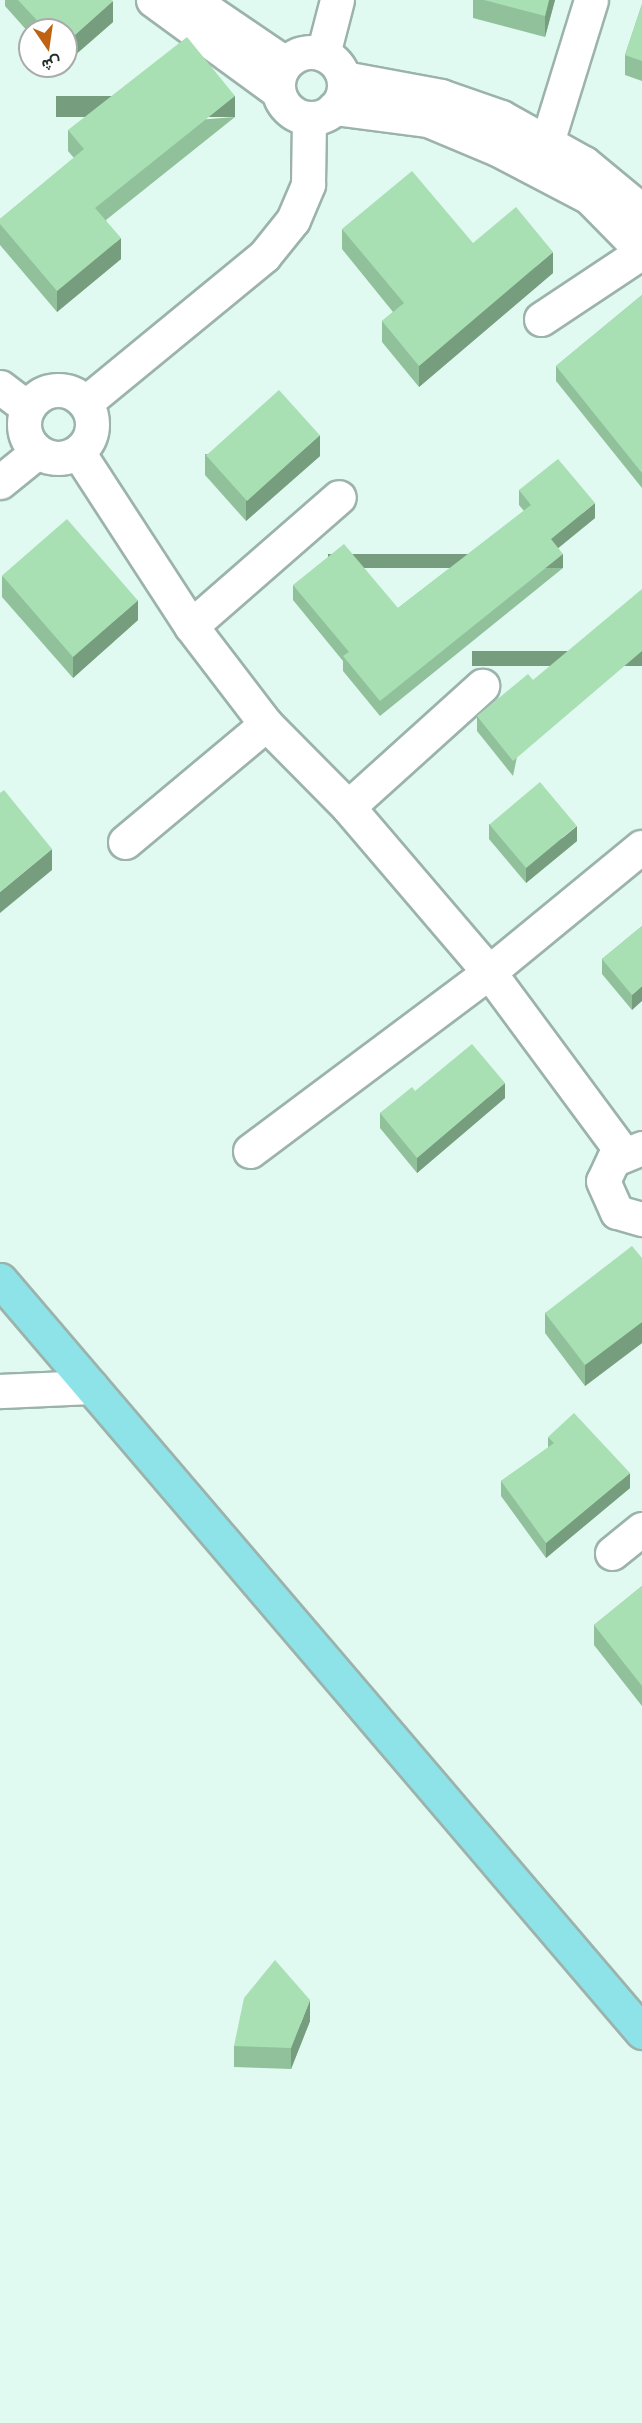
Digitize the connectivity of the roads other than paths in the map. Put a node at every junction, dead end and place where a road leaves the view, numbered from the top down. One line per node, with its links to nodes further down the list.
1 (153, 0): 5 (street)
2 (192, 0): 5 (street)
3 (337, 0): 6 (street)
4 (591, 0): 7 (street)
5 (282, 77): 6 (street); 6 (street)
6 (328, 90): 7 (street); 10 (street); 13 (street)
7 (548, 139): 8 (street)
8 (630, 178): 9 (street)
9 (642, 211)
10 (642, 251): 11 (street)
11 (542, 319)
12 (0, 387): 14 (street)
13 (85, 403): 14 (street); 16 (street)
14 (28, 408): 15 (street)
15 (37, 452): 16 (street); 17 (street)
16 (78, 452): 19 (street)
17 (0, 482)
18 (339, 497): 19 (street)
19 (191, 627): 21 (street)
20 (482, 686): 22 (street)
21 (266, 724): 22 (street); 23 (street)
22 (348, 807): 25 (street)
23 (125, 842)
24 (641, 847): 25 (street)
25 (489, 972): 26 (street); 27 (street)
26 (632, 1150): 28 (street)
27 (250, 1151)
28 (642, 1219)
29 (0, 1280): 30 (main road)
30 (91, 1387): 31 (street); 34 (main road)
31 (0, 1391)
32 (642, 1529): 33 (street)
33 (612, 1553)
34 (642, 2032)

